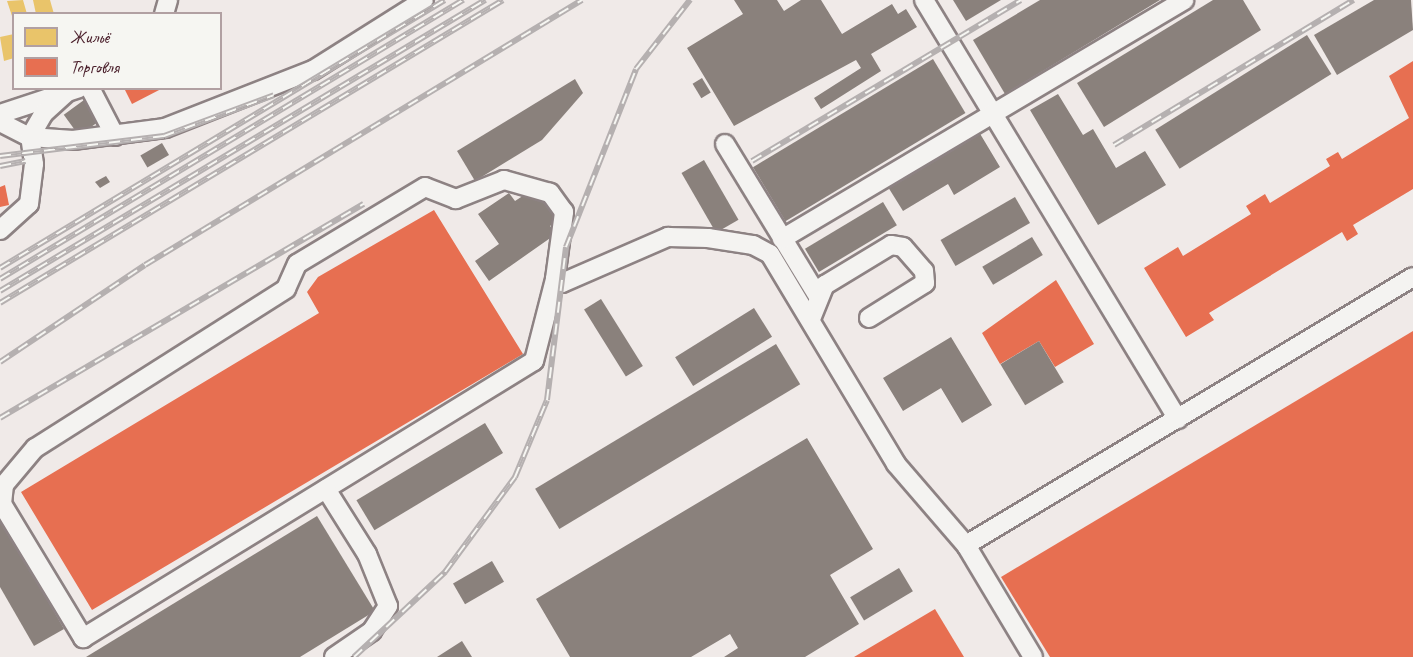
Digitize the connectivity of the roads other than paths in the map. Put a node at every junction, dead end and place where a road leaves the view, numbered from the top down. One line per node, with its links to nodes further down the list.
1 (424, 0): 9 (street)
2 (924, 0): 6 (street)
3 (1184, 0): 6 (street)
4 (91, 90): 9 (street)
5 (73, 91): 7 (street); 10 (street)
6 (992, 111): 13 (street); 19 (street)
7 (0, 114)
8 (0, 123): 10 (street)
9 (116, 136): 10 (street)
10 (30, 137): 12 (street)
11 (725, 144): 13 (street)
12 (0, 230)
13 (782, 239): 16 (street)
14 (1413, 277): 19 (street)
15 (555, 279): 18 (street); 20 (street); 20 (street)
16 (817, 295): 17 (street); 18 (street)
17 (869, 318)
18 (811, 319): 21 (street)
19 (1178, 420): 21 (street)
20 (326, 489): 22 (street)
21 (966, 545): 23 (street)
22 (334, 657)
23 (1033, 657)

